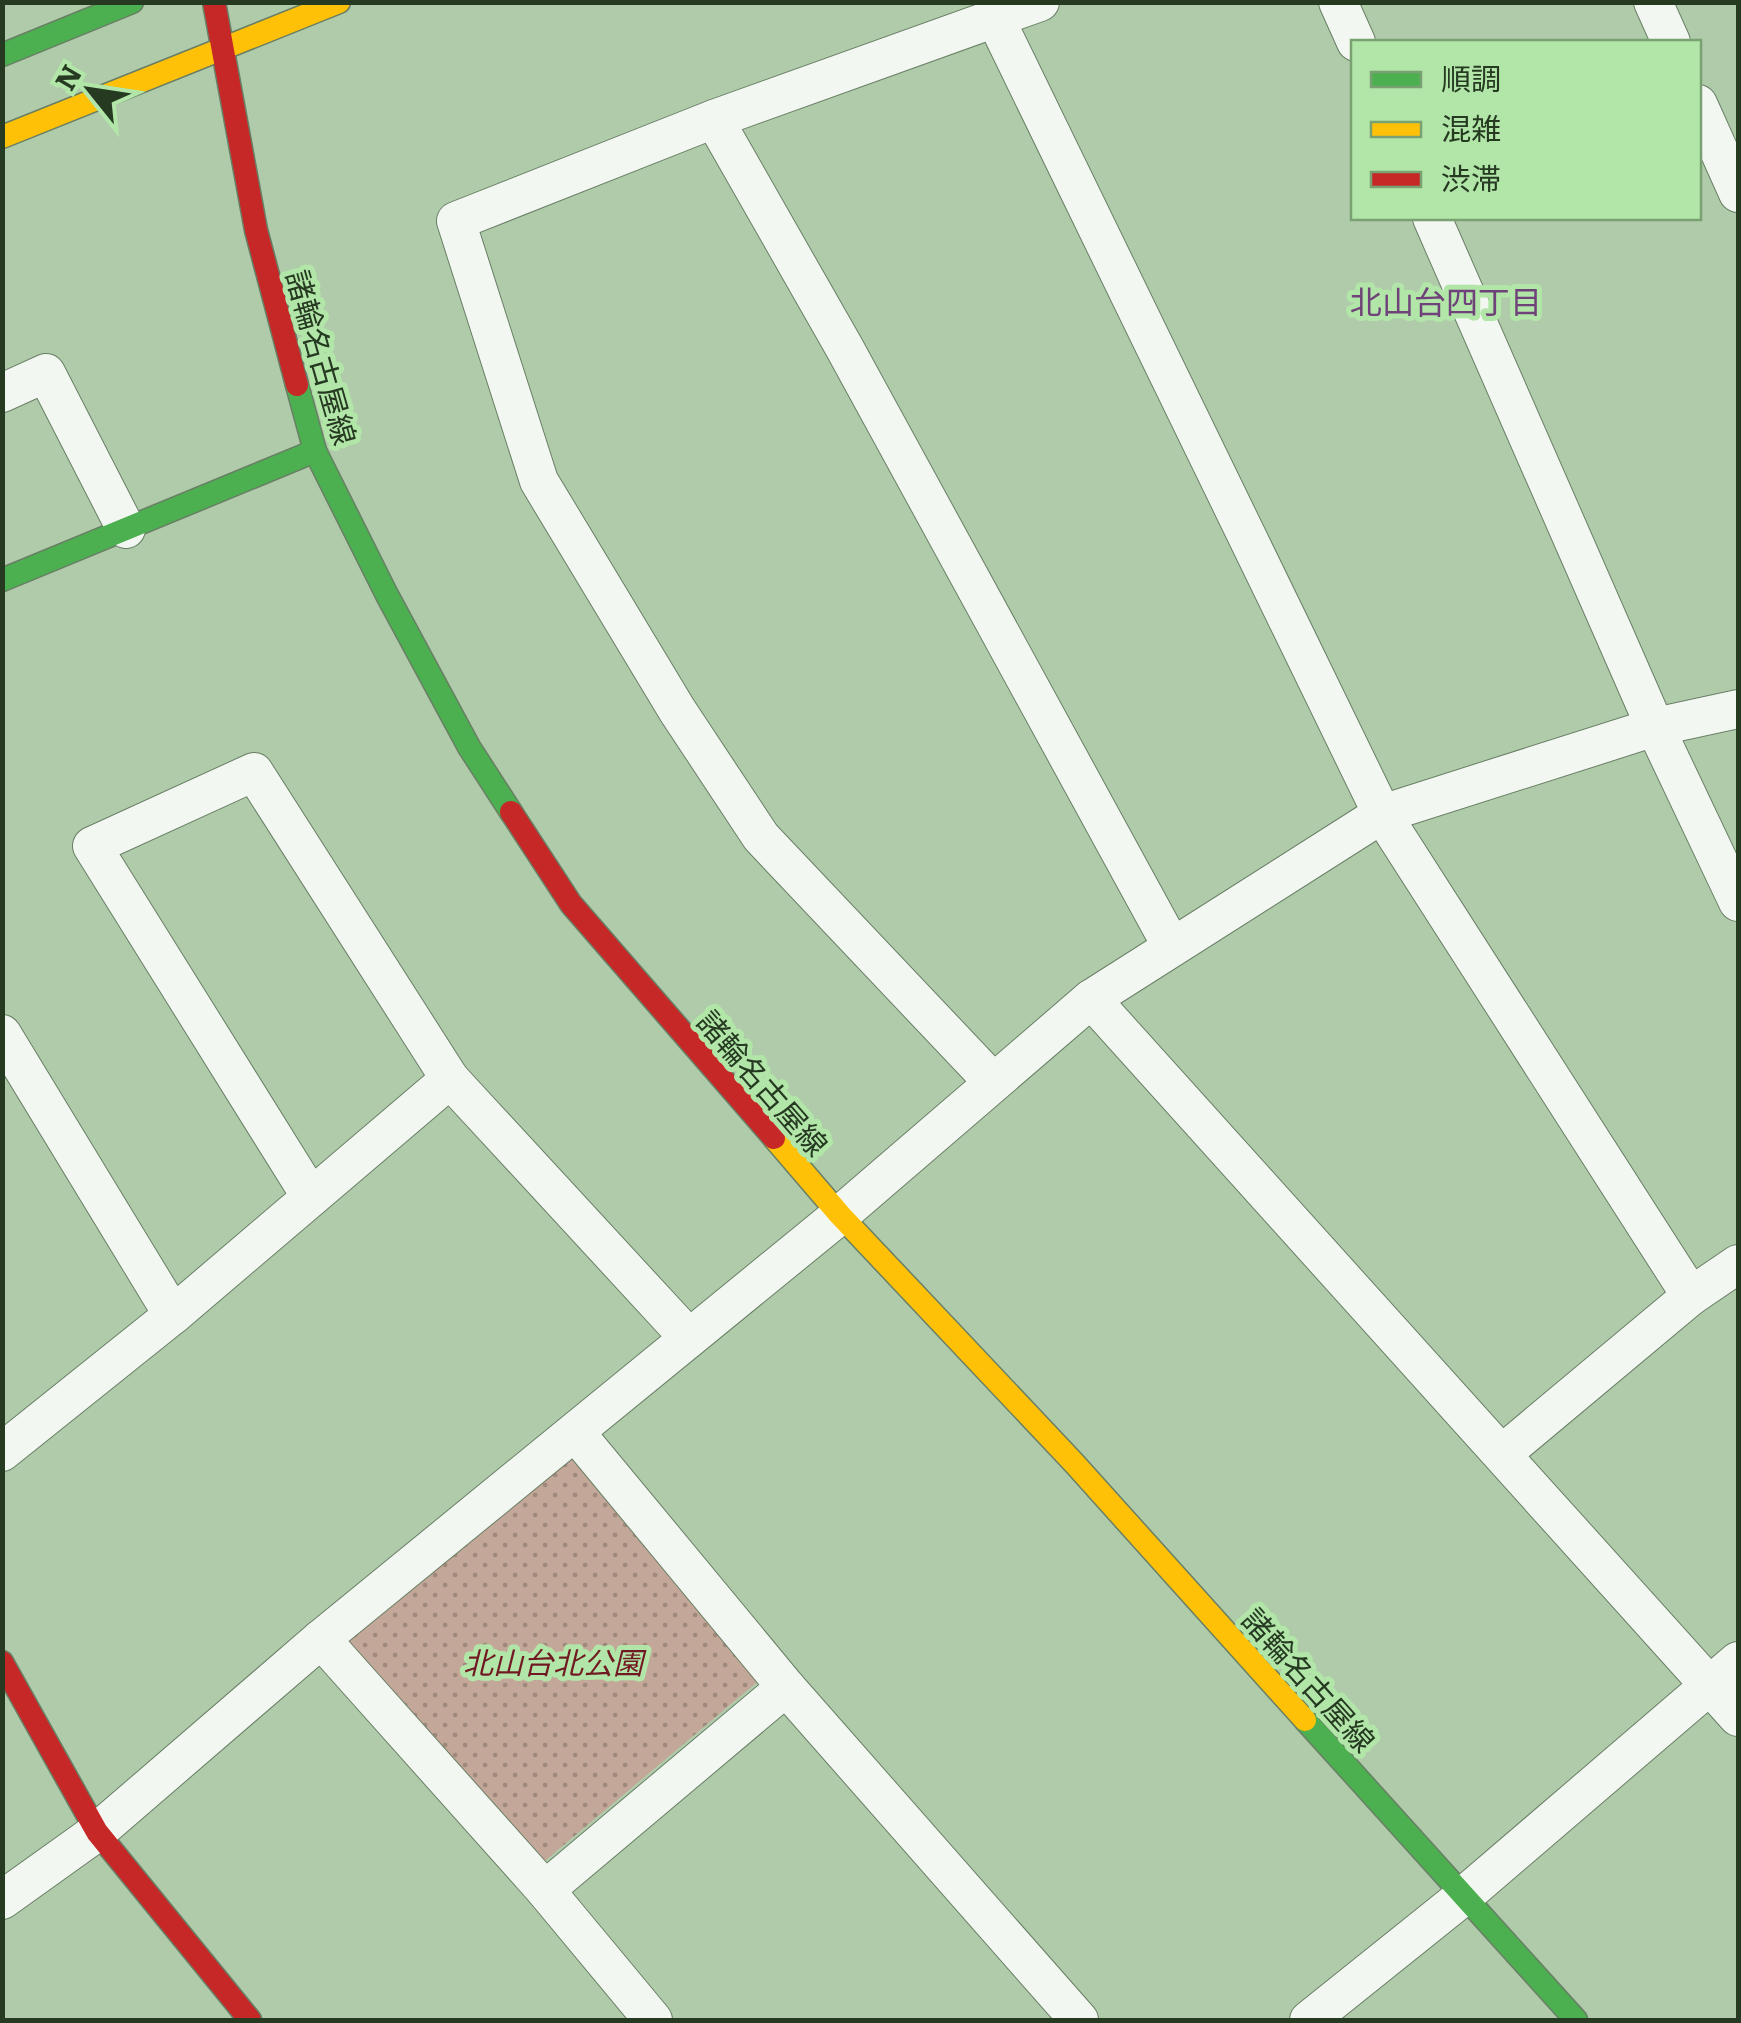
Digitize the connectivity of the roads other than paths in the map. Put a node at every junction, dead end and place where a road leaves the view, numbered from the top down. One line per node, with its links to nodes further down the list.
1 (132, 2): 11 (main road)
2 (214, 2): 10 (main road, 諸輪名古屋線)
3 (339, 2): 10 (main road)
4 (1040, 2): 7 (street)
5 (1338, 2): 8 (street)
6 (1653, 2): 9 (street)
7 (996, 20): 13 (street); 23 (street)
8 (1355, 40)
9 (1670, 40)
10 (220, 48): 14 (main road); 18 (main road, 諸輪名古屋線)
11 (2, 55)
12 (1701, 111): 15 (street)
13 (714, 119): 25 (street); 29 (street)
14 (2, 137)
15 (1738, 193)
16 (1433, 220): 22 (street)
17 (2, 393): 19 (street)
18 (316, 451): 19 (main road); 31 (main road, 諸輪名古屋線)
19 (126, 529): 20 (main road)
20 (2, 580)
21 (1738, 709): 22 (street)
22 (1655, 727): 23 (street); 24 (street)
23 (1382, 814): 25 (street); 33 (street)
24 (1738, 902)
25 (1172, 947): 26 (street)
26 (1091, 999): 29 (street); 38 (street)
27 (2, 1034): 34 (street)
28 (450, 1079): 30 (street); 30 (street); 35 (street)
29 (992, 1082): 31 (street)
30 (311, 1197): 34 (street)
31 (840, 1215): 35 (street); 46 (main road, 諸輪名古屋線)
32 (1738, 1264): 33 (street)
33 (1691, 1296): 38 (street)
34 (173, 1315): 37 (street)
35 (688, 1338): 36 (street)
36 (575, 1432): 39 (street); 42 (street)
37 (2, 1452)
38 (1502, 1454): 41 (street)
39 (321, 1639): 44 (street); 45 (street)
40 (2, 1662): 44 (main road)
41 (1724, 1673): 43 (street); 46 (street)
42 (786, 1687): 45 (street); 50 (street)
43 (1738, 1716)
44 (98, 1832): 47 (street); 48 (main road)
45 (545, 1890): 49 (street)
46 (1465, 1895): 51 (street); 52 (main road, 諸輪名古屋線)
47 (2, 1900)
48 (250, 2020)
49 (654, 2020)
50 (1080, 2020)
51 (1309, 2020)
52 (1576, 2020)

